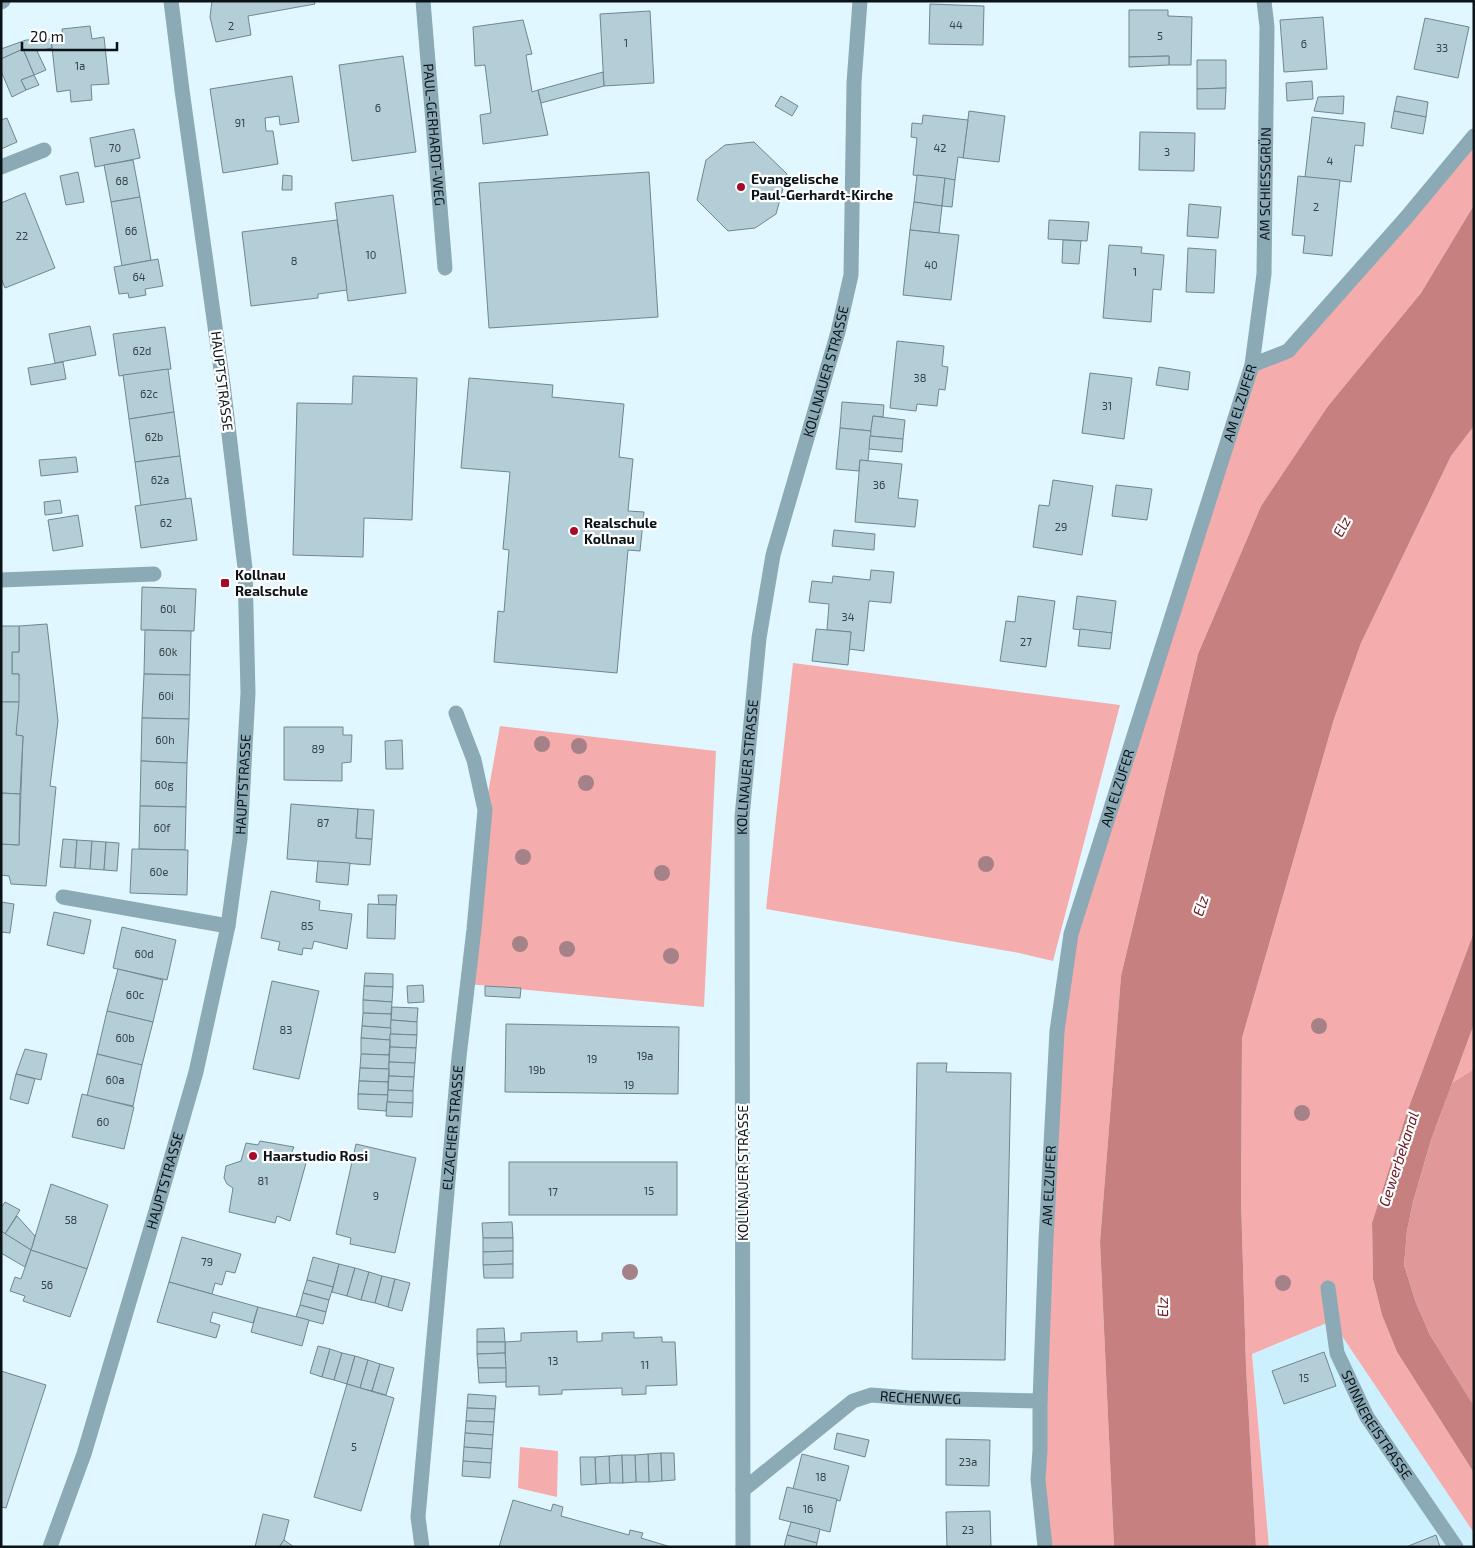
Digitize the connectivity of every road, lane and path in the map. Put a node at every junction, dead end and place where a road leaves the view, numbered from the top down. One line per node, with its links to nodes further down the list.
1 (171, 1): 14 (street, HAUPTSTRASSE)
2 (423, 1): 8 (street, PAUL-GERHARDT-WEG)
3 (860, 1): 17 (street, KOLLNAUER STRASSE)
4 (1264, 1): 9 (street, AM SCHIESSGRÜN)
5 (1474, 136): 9 (street, AM ELZUFER)
6 (44, 150): 7 (street)
7 (1, 167)
8 (446, 268)
9 (1252, 365): 16 (street, AM ELZUFER)
10 (154, 574): 11 (street)
11 (1, 580)
12 (456, 712): 19 (street, ELZACHER STRASSE)
13 (63, 897): 14 (street)
14 (228, 926): 18 (street, HAUPTSTRASSE)
15 (1328, 1288): 22 (street, SPINNEREISTRASSE)
16 (1040, 1401): 17 (street, RECHENWEG); 21 (street, AM ELZUFER)
17 (743, 1490): 20 (street, KOLLNAUER STRASSE)
18 (50, 1547)
19 (422, 1547)
20 (743, 1547)
21 (1045, 1547)
22 (1456, 1547)

